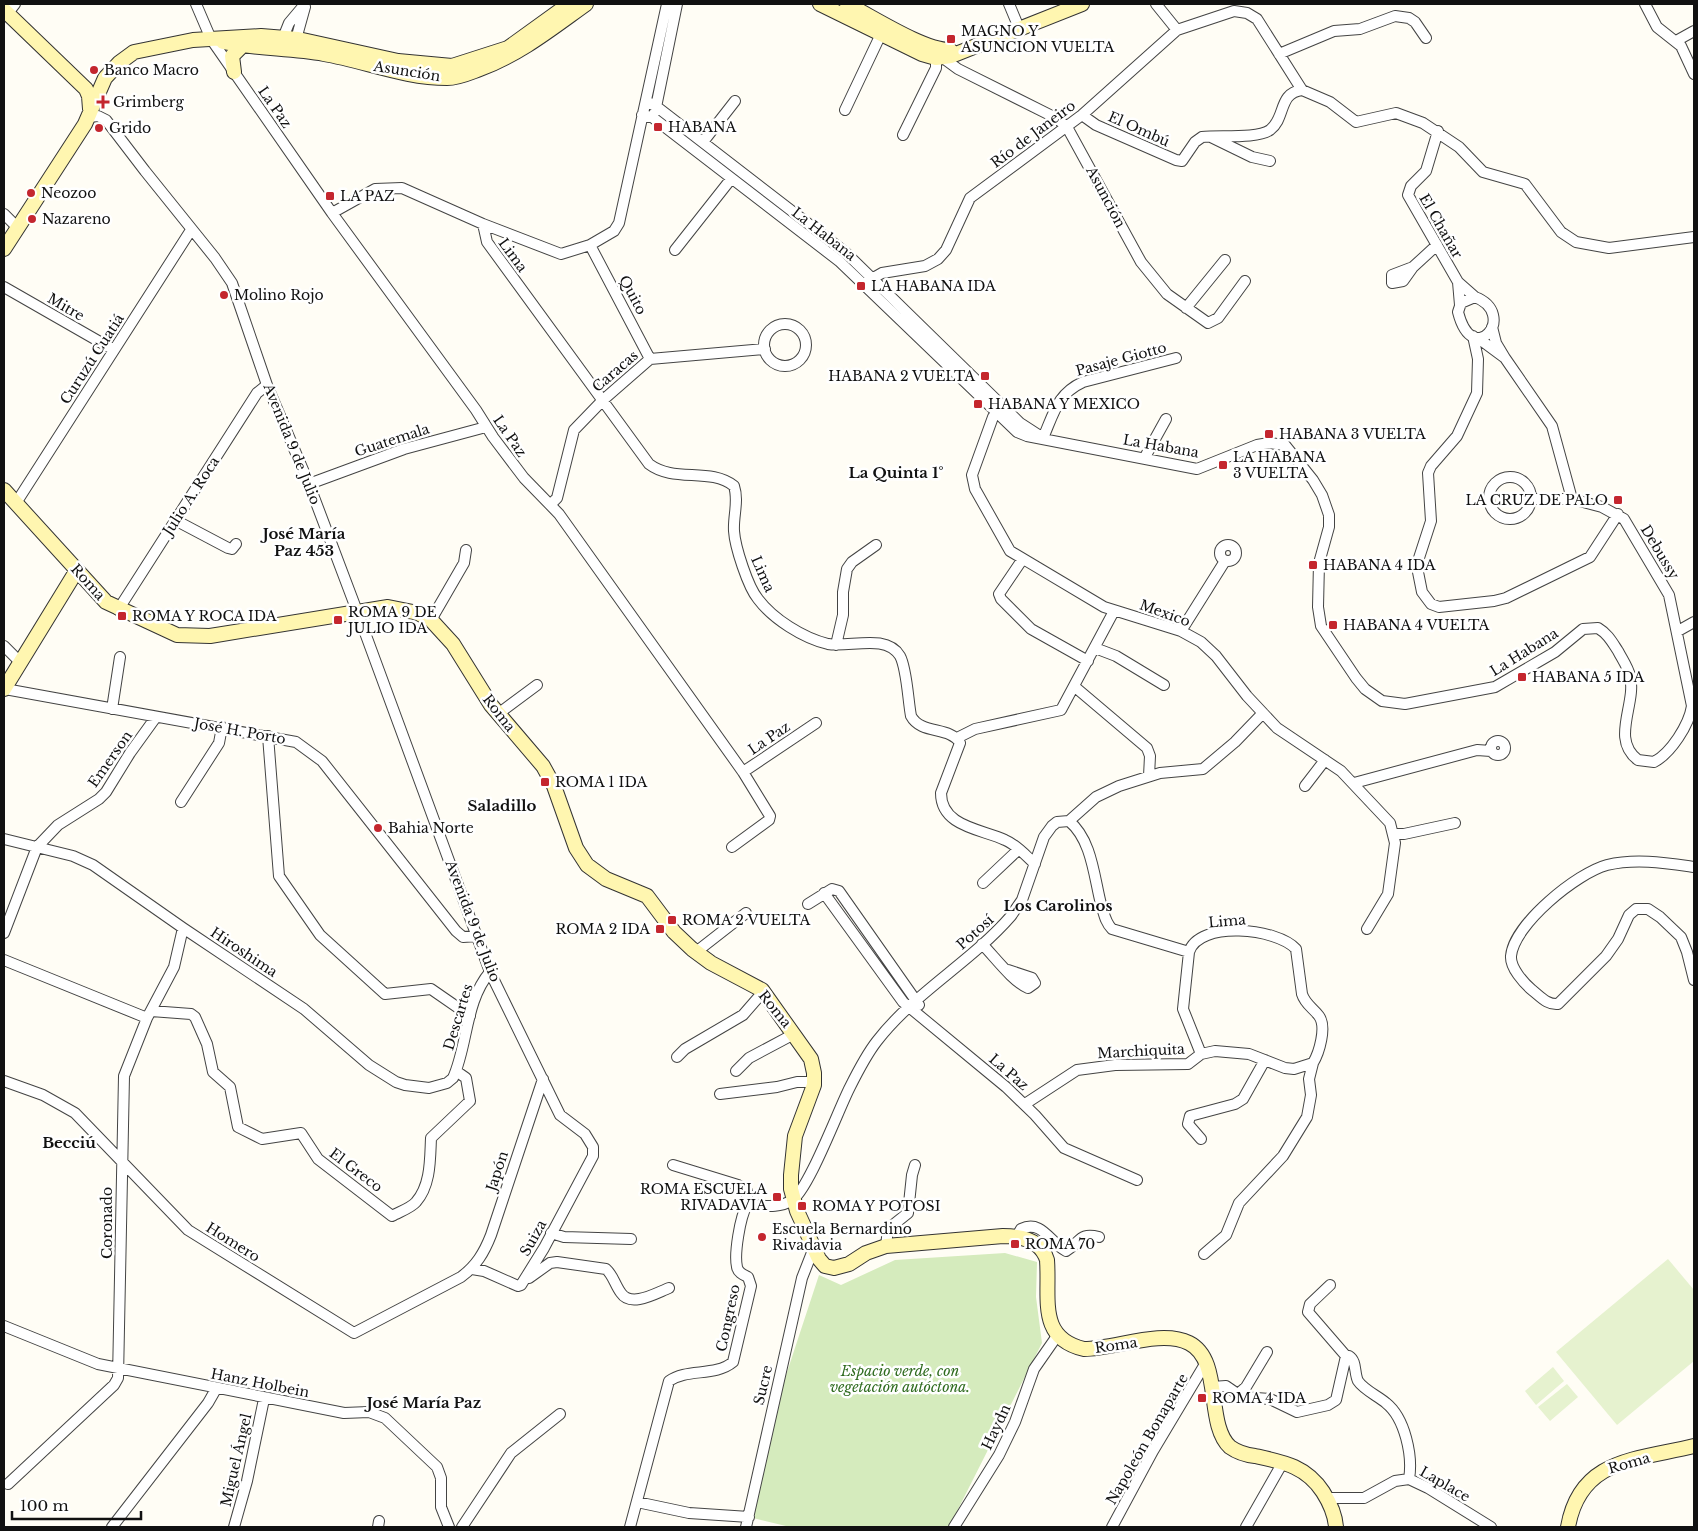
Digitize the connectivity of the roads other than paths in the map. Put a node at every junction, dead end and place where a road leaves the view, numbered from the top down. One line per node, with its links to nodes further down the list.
1 (196, 4): 20 (street, La Paz)
2 (306, 4): 22 (street); 22 (street)
3 (569, 4): 22 (main road, Asunción)
4 (586, 4): 22 (main road, Asunción)
5 (667, 4): 32 (street)
6 (678, 4): 34 (street)
7 (820, 4): 18 (main road, Asunción)
8 (847, 4): 23 (main road)
9 (1008, 4): 15 (street)
10 (1080, 4): 15 (main road)
11 (1156, 4): 16 (street)
12 (1645, 4): 21 (street)
13 (1235, 7): 16 (street, Río de Janeiro); 25 (street)
14 (9, 9): 30 (main road)
15 (1019, 28): 23 (main road)
16 (1177, 30): 36 (street, Río de Janeiro)
17 (1694, 31): 21 (street)
18 (881, 34): 26 (main road, Asunción); 35 (street)
19 (1426, 38): 25 (street)
20 (210, 39): 22 (main road, Asunción); 24 (main road, Asunción); 27 (street, La Paz); 29 (main road, Asunción)
21 (1676, 41): 28 (street)
22 (288, 43): 24 (main road, Asunción)
23 (978, 45): 26 (main road)
24 (242, 46): 27 (main road)
25 (1279, 54): 31 (street)
26 (940, 58): 39 (street, Asunción); 41 (street)
27 (234, 72): 46 (street, La Paz)
28 (1694, 74)
29 (105, 78): 30 (main road); 38 (main road, Asunción)
30 (78, 80): 38 (main road)
31 (1302, 90): 40 (street); 42 (street)
32 (646, 101): 34 (street); 37 (street)
33 (735, 101): 43 (street)
34 (657, 107): 37 (street); 43 (street)
35 (844, 110)
36 (1082, 115): 39 (street, Río de Janeiro); 42 (street, El Ombú)
37 (647, 116): 45 (street, La Habana); 52 (street)
38 (89, 117): 49 (main road, Asunción); 50 (street, Avenida 9 de Julio)
39 (1067, 127): 58 (street, Río de Janeiro); 65 (street, Asunción)
40 (1438, 131): 51 (street); 53 (street, El Chañar)
41 (903, 135)
42 (1210, 136): 44 (street)
43 (703, 142): 58 (street)
44 (1270, 162)
45 (731, 178): 55 (street); 61 (street, La Habana)
46 (332, 213): 48 (street); 79 (street, La Paz)
47 (4, 214): 49 (street)
48 (483, 224): 52 (street); 76 (street, Lima)
49 (17, 226): 54 (main road, Asunción)
50 (191, 230): 70 (street, Curuzú Cuatiá); 75 (street, Avenida 9 de Julio)
51 (1694, 237)
52 (590, 245): 74 (street, Quito)
53 (1437, 246): 57 (street); 60 (street, El Chañar)
54 (4, 249)
55 (675, 250)
56 (1225, 260): 65 (street)
57 (1413, 267)
58 (873, 277): 61 (street, Río de Janeiro); 77 (street)
59 (1245, 281): 65 (street, Asunción)
60 (1458, 282): 63 (street, El Chañar); 64 (street, El Chañar)
61 (865, 284): 77 (street, La Habana)
62 (4, 287): 70 (street, Mitre)
63 (1476, 297): 64 (street); 66 (street)
64 (1460, 305): 67 (street)
65 (1186, 308)
66 (1492, 327): 67 (street); 73 (street)
67 (1476, 337): 68 (street); 72 (street)
68 (1492, 347): 72 (street); 73 (street)
69 (765, 349): 69 (street); 74 (street, Caracas)
70 (114, 350): 86 (street, Curuzú Cuatiá)
71 (1176, 358): 80 (street, Pasaje Giotto)
72 (1478, 358): 88 (street)
73 (1505, 358): 85 (street)
74 (650, 359): 76 (street, Caracas)
75 (267, 385): 82 (street, Avenida 9 de Julio); 89 (street, Julio A. Roca)
76 (603, 400): 87 (street, Caracas); 103 (street, Lima)
77 (1000, 410): 80 (street, La Habana); 93 (street, Mexico)
78 (1166, 419): 81 (street)
79 (486, 427): 82 (street, Guatemala); 87 (street, La Paz)
80 (1043, 438): 81 (street, La Habana)
81 (1145, 457): 109 (street, La Habana)
82 (309, 484): 97 (street, Avenida 9 de Julio)
83 (5, 491): 86 (main road, Roma)
84 (1531, 499): 84 (street); 85 (street)
85 (1572, 499): 88 (street)
86 (21, 503): 95 (main road, Roma)
87 (551, 504): 124 (street, La Paz)
88 (1618, 514): 101 (street, Debussy)
89 (175, 520): 90 (street); 96 (street, Julio A. Roca)
90 (236, 544)
91 (876, 545): 103 (street)
92 (466, 550): 99 (street)
93 (1022, 560): 98 (street, Mexico); 107 (street)
94 (1226, 561): 102 (street)
95 (77, 570): 96 (main road, Roma); 108 (main road)
96 (118, 610): 97 (main road, Roma)
97 (357, 611): 99 (main road, Roma); 144 (street, Avenida 9 de Julio)
98 (1114, 611): 102 (street, Mexico); 105 (street)
99 (431, 620): 115 (main road, Roma)
100 (1694, 622): 101 (street)
101 (1678, 631): 109 (street, Debussy)
102 (1180, 632): 116 (street, Mexico)
103 (836, 645): 121 (street, Lima)
104 (4, 646): 108 (street)
105 (1095, 648): 107 (street); 111 (street)
106 (120, 658): 114 (street)
107 (1088, 661): 112 (street)
108 (20, 662): 113 (main road)
109 (1690, 664)
110 (537, 685): 115 (street)
111 (1164, 685)
112 (1075, 687): 121 (street); 125 (street)
113 (5, 689): 114 (street, José H. Porto)
114 (112, 709): 117 (street, José H. Porto)
115 (498, 714): 146 (main road, Roma)
116 (1263, 714): 123 (street, Mexico); 125 (street, Potosí)
117 (156, 717): 119 (street, José H. Porto); 133 (street, Emerson)
118 (816, 723): 124 (street, La Paz)
119 (222, 727): 120 (street, José H. Porto); 128 (street)
120 (268, 736): 144 (street, José H. Porto); 155 (street)
121 (957, 738): 135 (street)
122 (1491, 751): 126 (street)
123 (1325, 760): 126 (street, Mexico); 127 (street)
124 (743, 772): 134 (street)
125 (1149, 776): 129 (street, Potosí)
126 (1354, 783): 131 (street, Mexico)
127 (1305, 786)
128 (181, 802)
129 (1069, 821): 136 (street, Potosí); 147 (street)
130 (1455, 823): 131 (street)
131 (1394, 834): 142 (street)
132 (4, 838): 133 (street, Hiroshima)
133 (37, 847): 141 (street, Hiroshima); 143 (street, Emerson)
134 (732, 847)
135 (1019, 850): 136 (street); 138 (street)
136 (1034, 864): 145 (street, Potosí)
137 (1694, 867): 151 (street)
138 (983, 883)
139 (808, 904): 153 (street)
140 (746, 913): 146 (street)
141 (183, 928): 154 (street, Coronado); 161 (street, Hiroshima)
142 (1367, 929)
143 (4, 933)
144 (478, 936): 150 (street, Avenida 9 de Julio)
145 (982, 944): 149 (street); 153 (street, Potosí)
146 (696, 952): 152 (main road, Roma)
147 (1189, 952): 157 (street); 160 (street, Lima)
148 (4, 960): 154 (street, El Greco)
149 (1008, 970)
150 (490, 972): 155 (street, Descartes); 163 (street, Avenida 9 de Julio)
151 (1694, 980)
152 (764, 992): 156 (main road, Roma); 158 (street)
153 (914, 1004): 167 (street, La Paz); 174 (street, Potosí)
154 (149, 1015): 161 (street, El Greco); 170 (street, Coronado)
155 (470, 1016): 161 (street, Descartes)
156 (794, 1034): 162 (street); 165 (main road, Roma)
157 (1201, 1054): 159 (street, Marchiquita); 167 (street, Marchiquita)
158 (677, 1057)
159 (1265, 1060): 160 (street); 168 (street)
160 (1313, 1064): 182 (street)
161 (456, 1071)
162 (736, 1071)
163 (543, 1079): 169 (street, Avenida 9 de Julio); 183 (street, Japón)
164 (4, 1081): 170 (street, Homero)
165 (814, 1082): 166 (street); 174 (main road, Roma)
166 (720, 1094)
167 (1025, 1104): 173 (street, La Paz)
168 (1201, 1139)
169 (593, 1156): 176 (street, Suiza)
170 (121, 1163): 183 (street, Homero); 192 (street, Coronado)
171 (673, 1165): 175 (street)
172 (915, 1165): 180 (street)
173 (1137, 1180)
174 (794, 1200): 175 (street); 181 (main road, Roma)
175 (747, 1205): 203 (street, Congreso)
176 (552, 1234): 179 (street); 184 (street, Suiza)
177 (1017, 1236): 178 (street); 180 (main road, Roma); 188 (main road)
178 (1100, 1237)
179 (631, 1239)
180 (886, 1246): 181 (main road, Roma)
181 (813, 1250): 204 (street, Sucre)
182 (1204, 1254)
183 (472, 1269): 184 (street)
184 (524, 1281): 186 (street)
185 (1330, 1285): 190 (street)
186 (669, 1288)
187 (6, 1331): 192 (street, Hanz Holbein)
188 (1057, 1336): 191 (main road, Roma); 210 (street, Haydn)
189 (1267, 1352): 195 (street)
190 (1346, 1356): 195 (street); 200 (street, Laplace)
191 (1206, 1364): 193 (main road, Roma); 211 (street, Napoleón Bonaparte)
192 (120, 1369): 194 (street, Hanz Holbein); 201 (street, Coronado)
193 (1212, 1387): 195 (street); 199 (main road, Roma)
194 (216, 1389): 196 (street, Hanz Holbein); 205 (street)
195 (1238, 1394)
196 (264, 1399): 206 (street, Miguel Ángel); 207 (street, Hanz Holbein)
197 (560, 1414): 208 (street)
198 (1694, 1446): 215 (main road, Roma)
199 (1283, 1462): 202 (main road, Roma); 212 (street)
200 (1409, 1479): 202 (street); 214 (street, Laplace)
201 (8, 1484)
202 (1326, 1498): 213 (main road, Roma)
203 (637, 1502): 204 (street); 209 (street, Congreso)
204 (747, 1522)
205 (112, 1527)
206 (234, 1527)
207 (449, 1527)
208 (462, 1527)
209 (630, 1527)
210 (954, 1527)
211 (1112, 1527)
212 (1246, 1527)
213 (1336, 1527)
214 (1491, 1527)
215 (1568, 1527)

